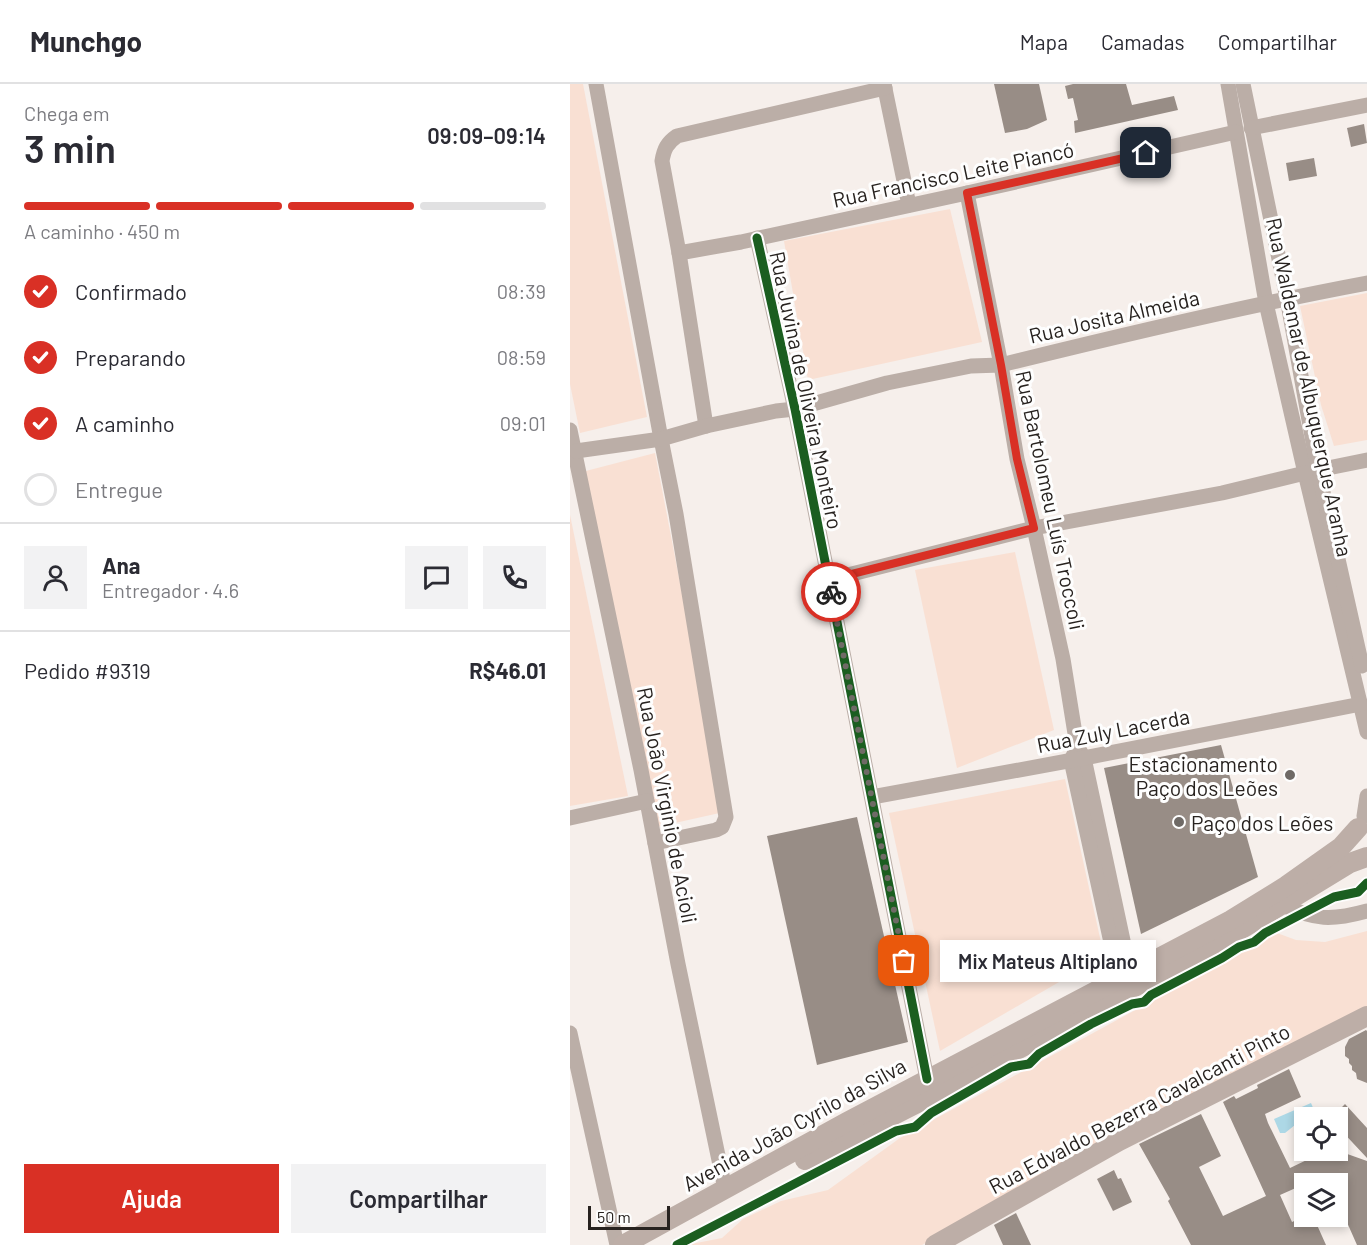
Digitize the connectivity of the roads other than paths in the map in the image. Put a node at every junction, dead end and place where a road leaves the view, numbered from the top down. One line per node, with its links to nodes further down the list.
1 (596, 84): 19 (street)
2 (1228, 84): 7 (street, Rua Waldemar de Albuquerque Aranha)
3 (1243, 84): 6 (street)
4 (884, 86): 9 (street); 11 (street)
5 (1367, 105): 6 (street)
6 (1251, 128): 13 (street)
7 (1236, 132): 8 (street, Rua Francisco Leite Piancó); 14 (street, Rua Waldemar de Albuquerque Aranha)
8 (967, 193): 9 (street, Rua Francisco Leite Piancó); 15 (street, Rua Bartolomeu Luís Troccoli)
9 (909, 205): 10 (street, Rua Francisco Leite Piancó)
10 (757, 238): 11 (street, Rua Francisco Leite Piancó); 16 (street, Rua Juvina de Oliveira Monteiro)
11 (679, 253): 17 (street)
12 (1367, 283): 13 (street, Rua Josita Almeida)
13 (1287, 298): 14 (street, Rua Josita Almeida); 22 (street)
14 (1266, 303): 15 (street, Rua Josita Almeida); 22 (street, Rua Waldemar de Albuquerque Aranha)
15 (1001, 365): 16 (street, Rua Josita Almeida); 24 (street, Rua Bartolomeu Luís Troccoli)
16 (795, 409): 17 (street, Rua Josita Almeida); 25 (street, Rua Juvina de Oliveira Monteiro)
17 (706, 426): 19 (street, Rua Josita Almeida)
18 (570, 430): 20 (street, Rua João Virginio de Acioli)
19 (661, 439): 20 (street, Rua Josita Almeida); 35 (street)
20 (576, 451): 23 (street, Rua João Virginio de Acioli)
21 (1367, 460): 22 (street)
22 (1311, 471): 24 (street); 26 (street); 27 (street, Rua Waldemar de Albuquerque Aranha)
23 (577, 497): 32 (street, Rua João Virginio de Acioli)
24 (1034, 528): 25 (street); 29 (street, Rua Bartolomeu Luís Troccoli)
25 (828, 580): 30 (street, Rua Juvina de Oliveira Monteiro)
26 (1367, 688)
27 (1361, 704): 28 (street, Rua Waldemar de Albuquerque Aranha); 29 (street, Rua Zuly Lacerda)
28 (1367, 732)
29 (1077, 755): 30 (street, Rua Zuly Lacerda); 40 (street, Rua Bartolomeu Luís Troccoli)
30 (872, 796): 43 (street, Rua Juvina de Oliveira Monteiro)
31 (1367, 796): 34 (street)
32 (646, 801): 33 (street); 35 (street, Rua João Virginio de Acioli)
33 (570, 819)
34 (1363, 819): 36 (main road); 40 (main road, Avenida João Cyrilo da Silva)
35 (655, 843): 44 (street, Rua João Virginio de Acioli)
36 (1367, 848)
37 (1367, 857): 38 (main road, Avenida João Cyrilo da Silva)
38 (1282, 905): 39 (street); 47 (main road, Avenida João Cyrilo da Silva)
39 (1367, 911)
40 (1125, 976): 43 (main road, Avenida João Cyrilo da Silva)
41 (1367, 1016): 48 (main road, Rua Edvaldo Bezerra Cavalcanti Pinto)
42 (570, 1033): 45 (street)
43 (927, 1079): 44 (main road, Avenida João Cyrilo da Silva)
44 (725, 1189): 46 (main road, Avenida João Cyrilo da Silva)
45 (617, 1245)
46 (623, 1245)
47 (648, 1245)
48 (935, 1245)

